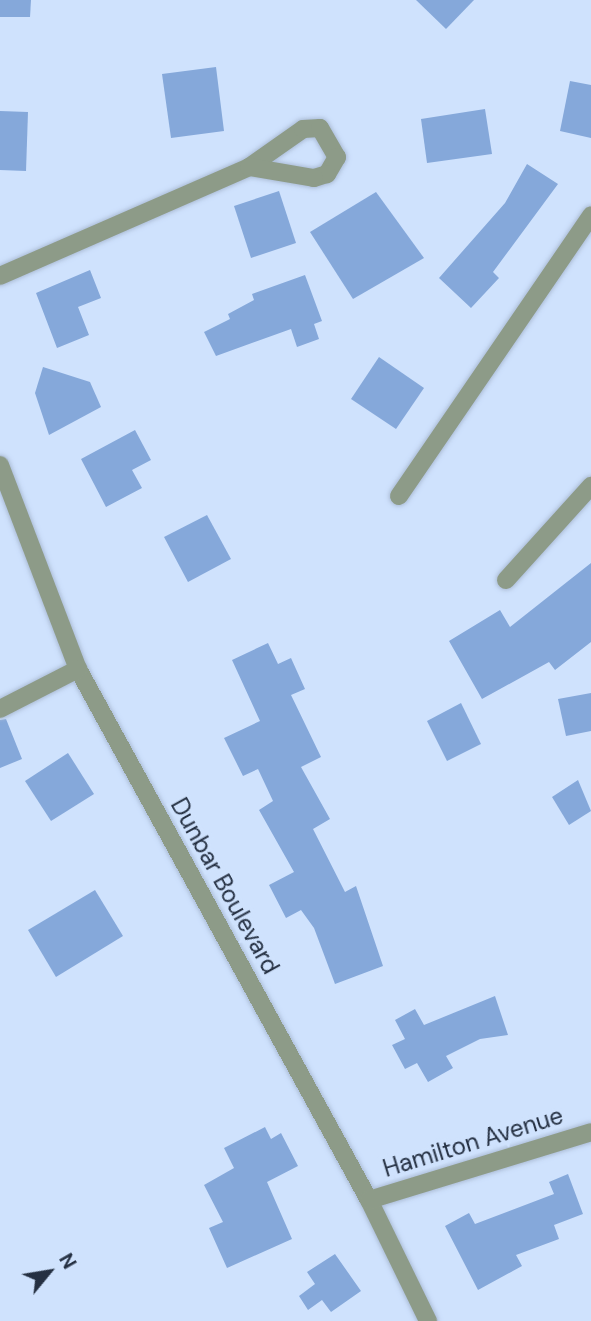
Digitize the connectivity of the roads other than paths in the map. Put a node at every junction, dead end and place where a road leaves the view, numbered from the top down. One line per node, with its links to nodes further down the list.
1 (249, 167): 3 (street)
2 (591, 216): 6 (street)
3 (0, 276)
4 (0, 465): 8 (street, Dunbar Boulevard)
5 (591, 486): 7 (street)
6 (399, 496)
7 (506, 580)
8 (78, 669): 9 (street); 11 (street, Dunbar Boulevard)
9 (0, 709)
10 (591, 1132): 11 (street, Hamilton Avenue)
11 (369, 1200): 12 (street, Dunbar Boulevard)
12 (428, 1321)

